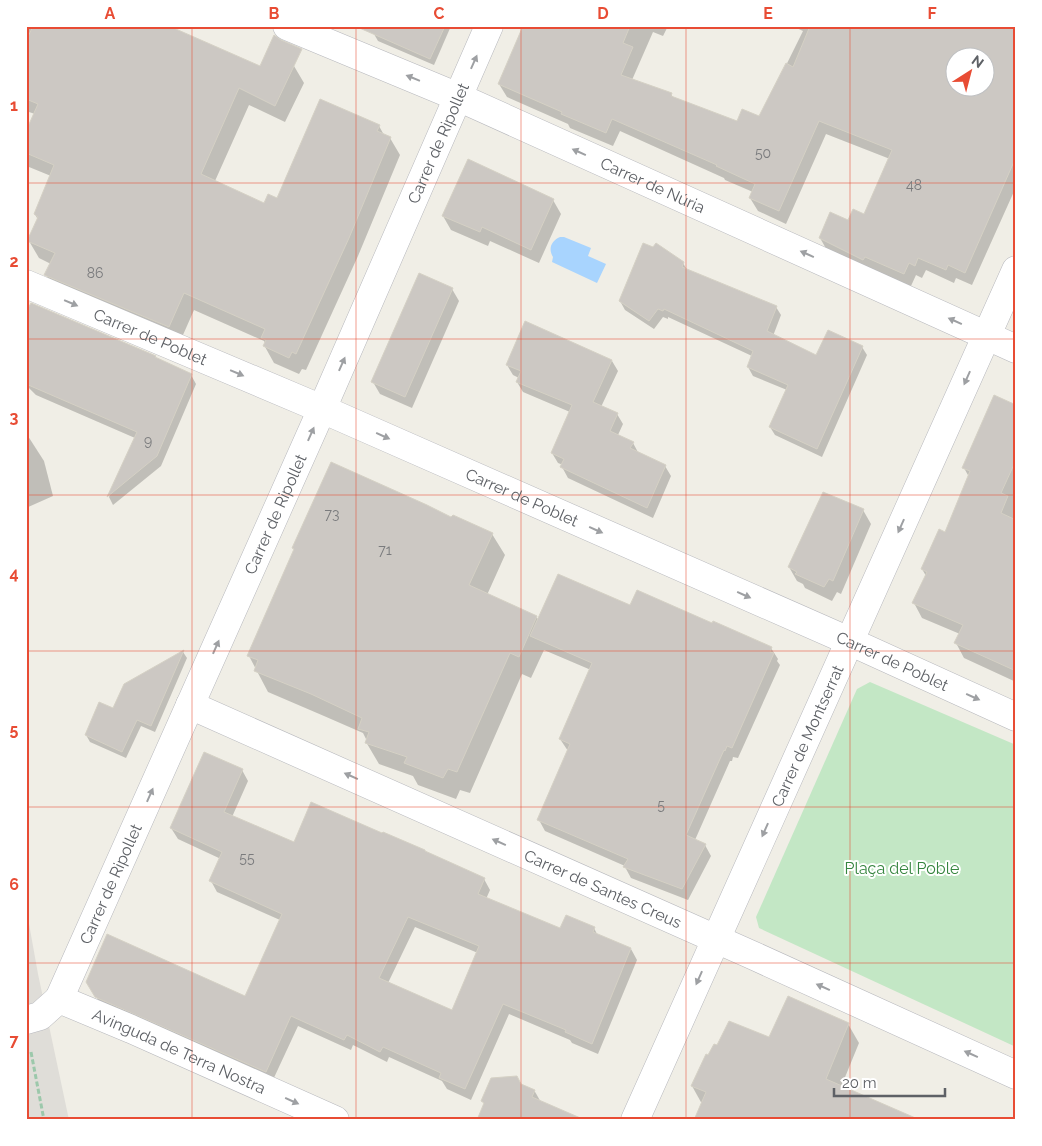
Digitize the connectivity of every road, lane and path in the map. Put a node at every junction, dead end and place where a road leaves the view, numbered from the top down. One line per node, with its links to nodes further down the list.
1 (287, 26): 3 (street, Carrer de Núria, one-way to 1)
2 (489, 26): 3 (street, Carrer de Ripollet, one-way to 2)
3 (458, 97): 6 (street, Carrer de Núria, one-way to 3); 8 (street, Carrer de Ripollet, one-way to 3)
4 (1016, 270): 6 (street, Carrer de Montserrat)
5 (26, 284): 8 (street, Carrer de Poblet, one-way to 8)
6 (986, 335): 7 (street, Carrer de Núria); 9 (street, Carrer de Montserrat, one-way to 9)
7 (1016, 349)
8 (322, 409): 9 (street, Carrer de Poblet, one-way to 9); 10 (street, Carrer de Ripollet, one-way to 8)
9 (849, 641): 11 (street, Carrer de Poblet, one-way to 11); 12 (street, Carrer de Montserrat, one-way to 12)
10 (190, 705): 12 (street, Carrer de Santes Creus, one-way to 10); 13 (street, Carrer de Ripollet, one-way to 10)
11 (1016, 716)
12 (716, 939): 15 (street, Carrer de Santes Creus, one-way to 12); 18 (street, Carrer de Montserrat, one-way to 18)
13 (59, 999): 14 (street); 17 (street, Avinguda de Terra Nostra, one-way to 17)
14 (28, 1032): 16 (path)
15 (1016, 1074)
16 (44, 1120)
17 (335, 1120)
18 (635, 1120)

